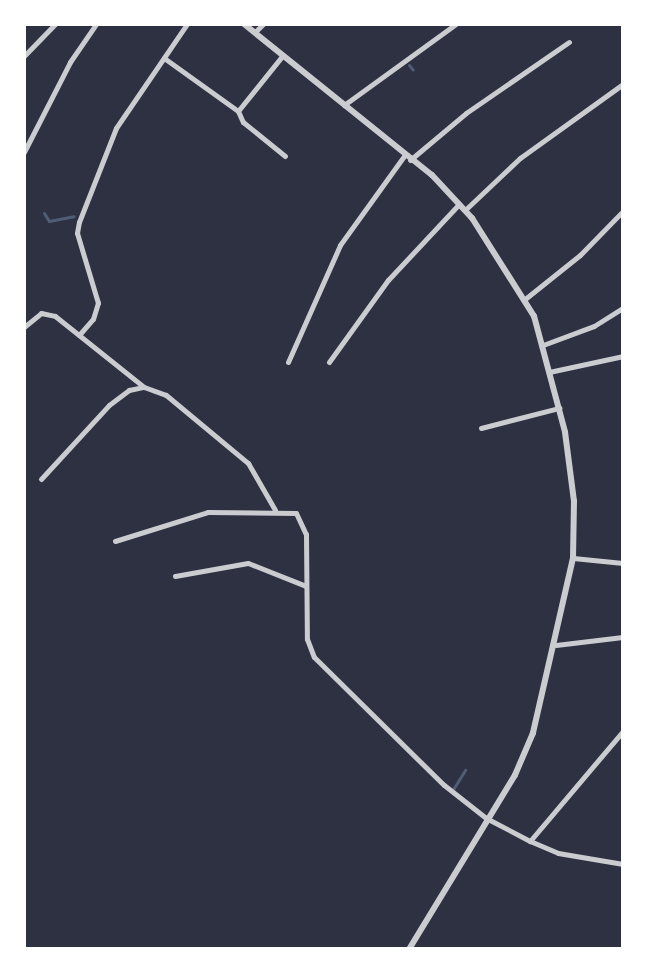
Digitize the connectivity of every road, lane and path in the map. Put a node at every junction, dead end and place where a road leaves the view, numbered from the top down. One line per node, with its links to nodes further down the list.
1 (55, 24): 12 (street)
2 (96, 24): 17 (street)
3 (187, 24): 13 (street)
4 (244, 24): 8 (street)
5 (263, 24): 8 (street)
6 (437, 24): 9 (street)
7 (456, 24): 9 (street)
8 (255, 32): 11 (street)
9 (444, 33): 15 (street)
10 (569, 42): 19 (street)
11 (283, 55): 15 (street); 16 (street)
12 (24, 56)
13 (164, 58): 16 (street); 26 (street)
14 (623, 84): 21 (street)
15 (344, 105): 19 (street)
16 (238, 111): 18 (street)
17 (24, 152)
18 (285, 156)
19 (407, 158): 20 (street); 29 (street)
20 (459, 204): 21 (street); 30 (street)
21 (465, 210): 23 (street)
22 (623, 211): 23 (street)
23 (525, 299): 27 (street)
24 (623, 308): 27 (street)
25 (24, 327): 26 (street)
26 (79, 335): 32 (street)
27 (543, 345): 31 (street)
28 (623, 356): 31 (street)
29 (288, 362)
30 (329, 362)
31 (549, 372): 33 (street)
32 (144, 387): 35 (street); 36 (street)
33 (560, 408): 34 (street); 38 (street)
34 (481, 428)
35 (41, 479)
36 (275, 510): 37 (street); 41 (street)
37 (115, 541)
38 (573, 558): 39 (street); 43 (street)
39 (623, 563)
40 (175, 576): 41 (street)
41 (306, 586): 45 (street)
42 (623, 637): 43 (street)
43 (556, 645): 45 (street)
44 (623, 731): 46 (street)
45 (486, 818): 46 (street); 48 (street)
46 (530, 841): 47 (street)
47 (623, 864)
48 (409, 949)

